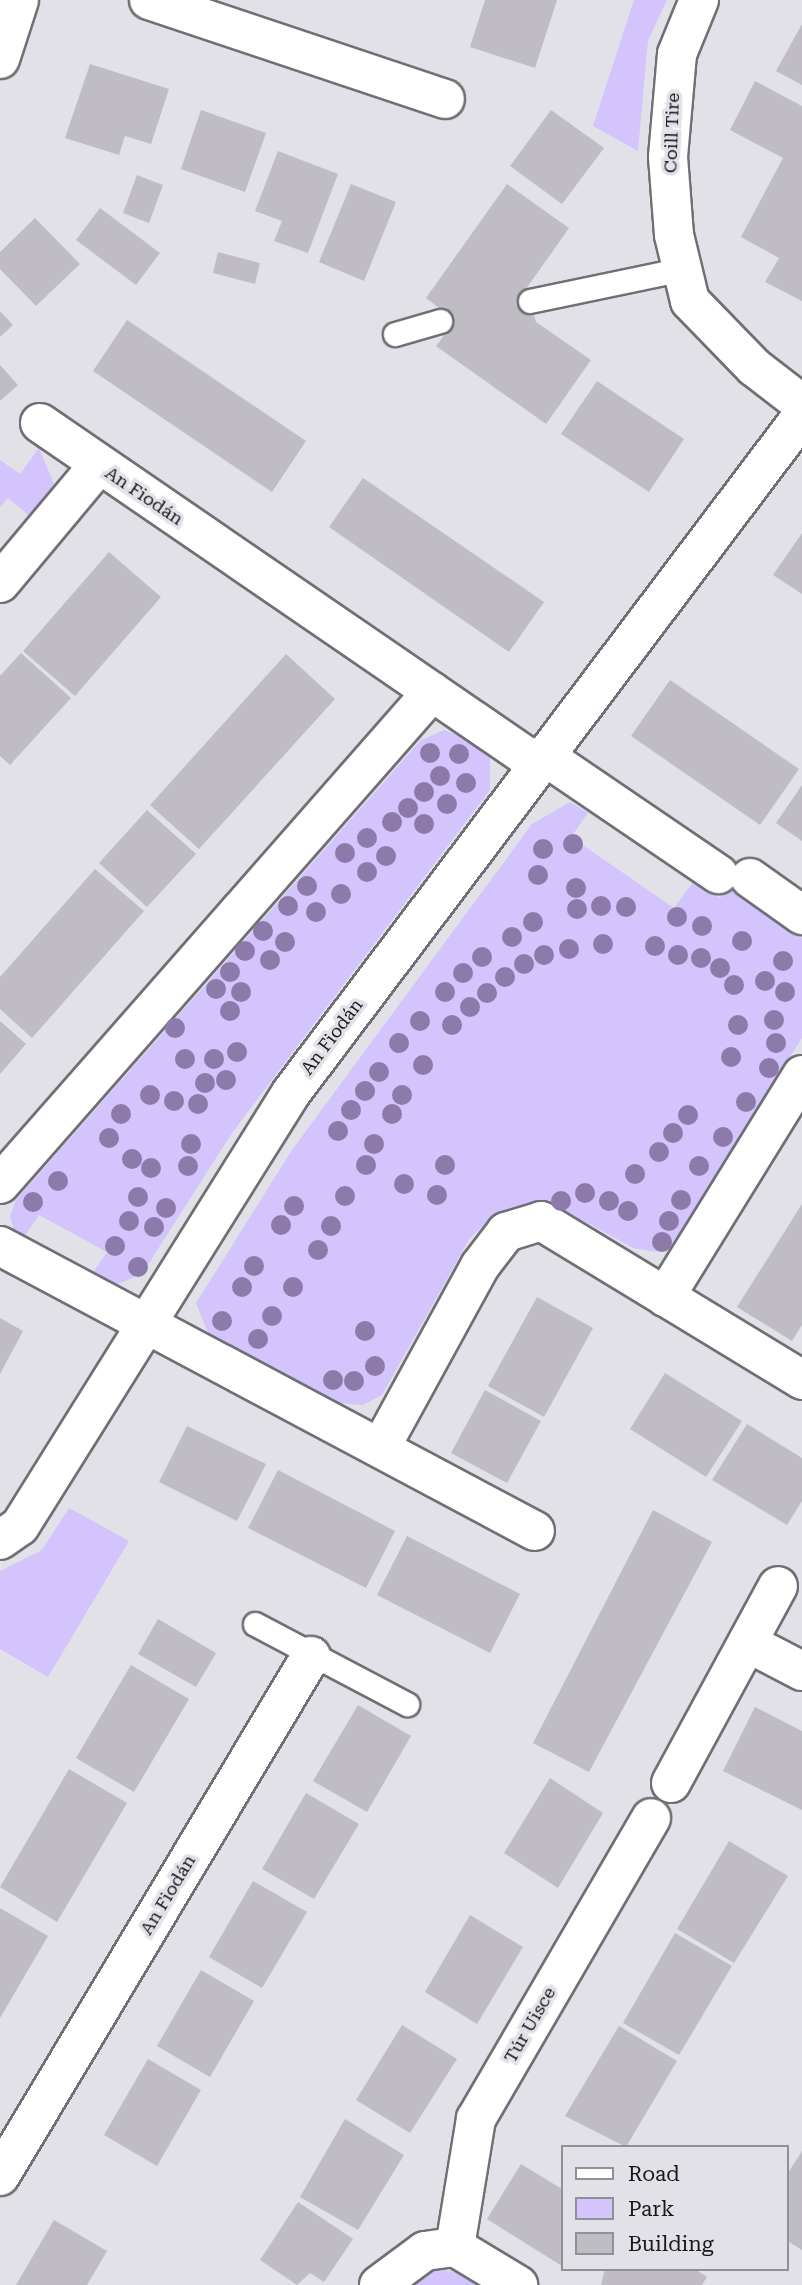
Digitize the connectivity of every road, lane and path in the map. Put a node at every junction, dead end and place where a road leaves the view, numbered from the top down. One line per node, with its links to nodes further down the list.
1 (19, 0): 4 (street)
2 (149, 0): 5 (street)
3 (699, 0): 6 (street, Coill Tire)
4 (0, 59)
5 (444, 99)
6 (682, 269): 7 (lane); 10 (street, Coill Tire)
7 (530, 301)
8 (440, 321): 9 (lane)
9 (395, 334)
10 (802, 404)
11 (802, 416): 16 (street, An Fiodán)
12 (40, 423): 13 (street, An Fiodán)
13 (99, 466): 14 (street, An Fiodán); 15 (street, An Fiodán)
14 (0, 583)
15 (432, 692): 16 (street, An Fiodán); 19 (street)
16 (540, 759): 17 (street, An Fiodán); 22 (street, An Fiodán)
17 (802, 915)
18 (802, 1075): 21 (street)
19 (0, 1184)
20 (0, 1246): 22 (street)
21 (665, 1297): 23 (street); 24 (street)
22 (144, 1322): 24 (street); 26 (street, An Fiodán)
23 (802, 1380)
24 (382, 1445): 25 (street)
25 (535, 1531)
26 (0, 1540)
27 (778, 1586): 29 (street)
28 (255, 1624): 30 (lane)
29 (748, 1643): 31 (street); 33 (street)
30 (311, 1656): 32 (lane); 35 (street, An Fiodán)
31 (802, 1671)
32 (407, 1704)
33 (671, 1783)
34 (652, 1818): 37 (street, Túr Uisce)
35 (12, 2127): 36 (street, An Fiodán)
36 (0, 2176)
37 (455, 2248): 38 (street); 39 (street)
38 (379, 2285)
39 (518, 2285)

